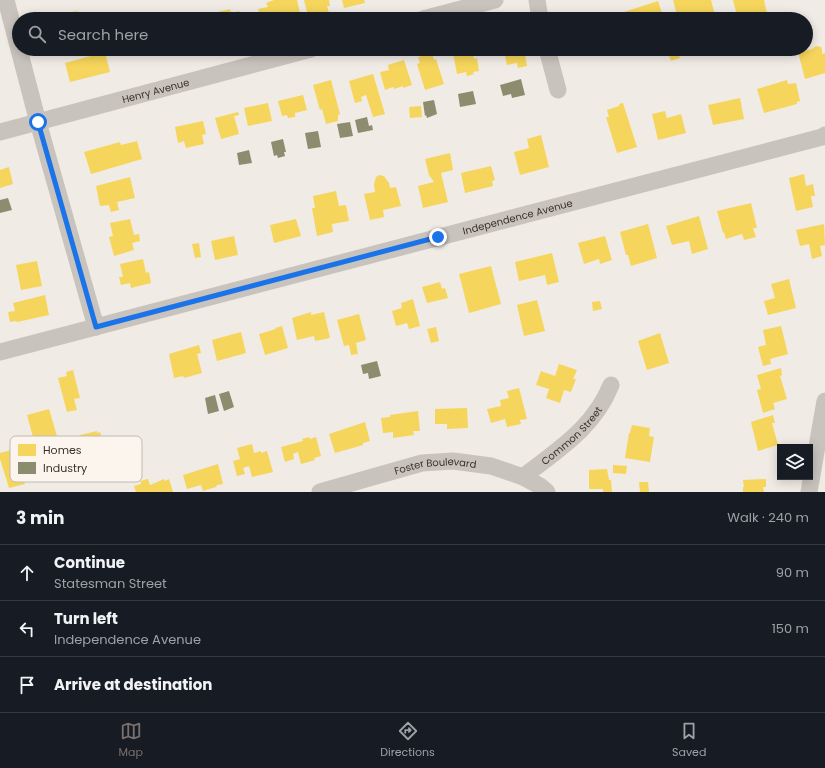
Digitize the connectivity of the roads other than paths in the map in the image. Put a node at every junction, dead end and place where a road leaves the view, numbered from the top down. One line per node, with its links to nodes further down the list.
1 (6, 0): 6 (street)
2 (494, 0): 4 (street)
3 (537, 0): 5 (street)
4 (449, 12)
5 (539, 12)
6 (12, 23)
7 (21, 56): 11 (street)
8 (285, 56): 11 (street, Henry Avenue)
9 (549, 56): 10 (street)
10 (558, 90)
11 (38, 122): 12 (street, Henry Avenue); 14 (street)
12 (0, 132)
13 (825, 135): 14 (street, Independence Avenue)
14 (96, 327): 15 (street, Independence Avenue)
15 (0, 352)
16 (610, 385): 18 (street, Common Street)
17 (825, 401): 21 (street)
18 (523, 476): 19 (street, Foster Boulevard); 20 (street, Foster Boulevard)
19 (320, 492)
20 (546, 492)
21 (810, 492)

